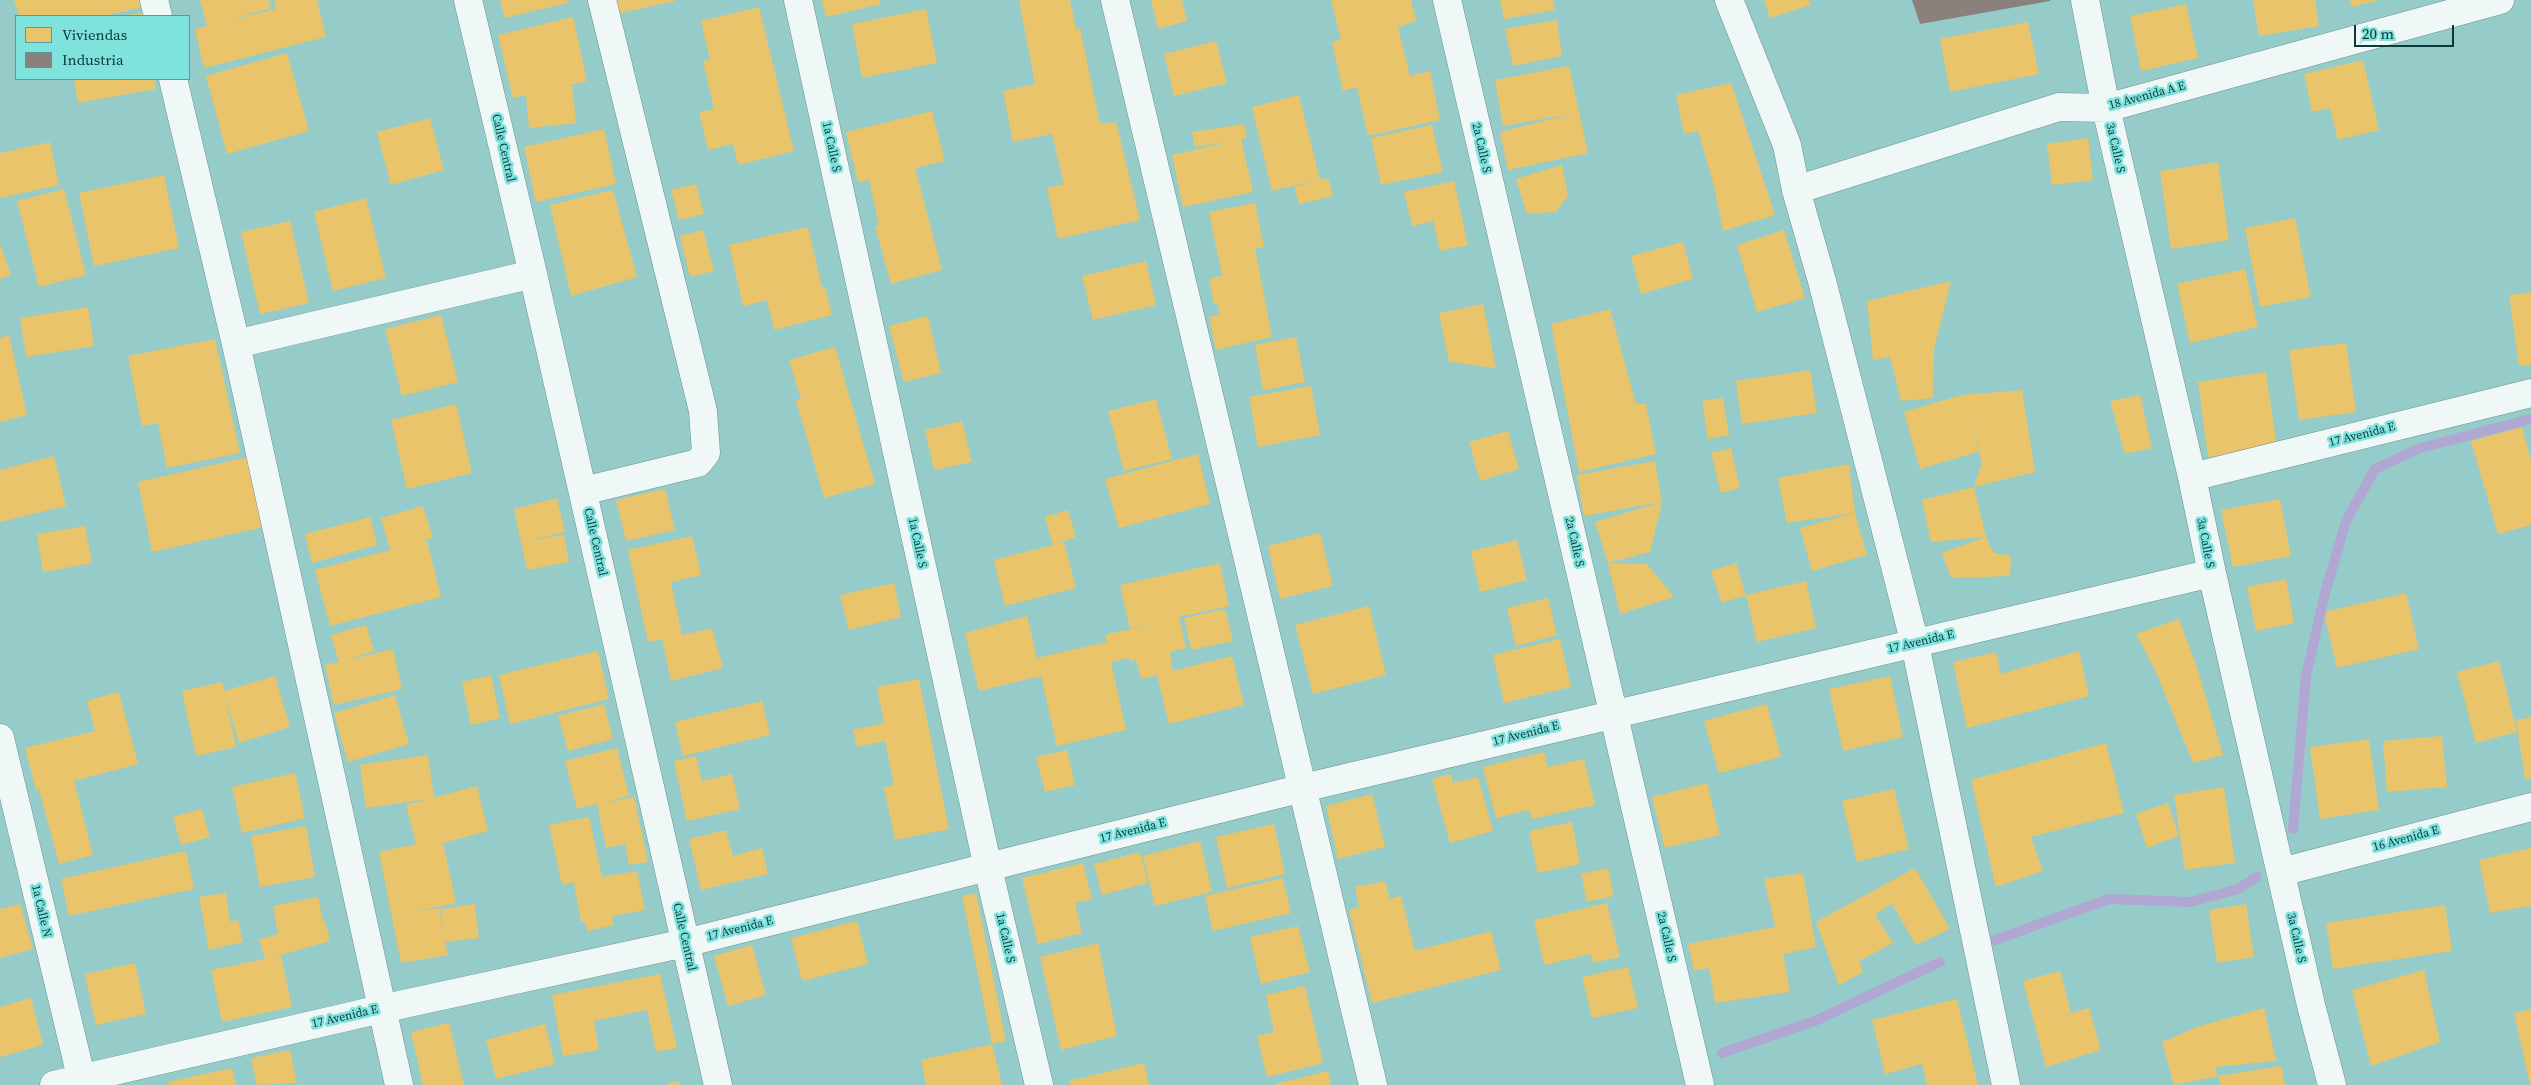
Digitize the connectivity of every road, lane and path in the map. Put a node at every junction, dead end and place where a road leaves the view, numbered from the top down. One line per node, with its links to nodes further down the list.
1 (154, 0): 10 (street)
2 (468, 0): 14 (street, Calle Central)
3 (602, 0): 18 (street)
4 (798, 0): 25 (street, 1a Calle S)
5 (1115, 0): 23 (street)
6 (1447, 0): 21 (street, 2a Calle S)
7 (1729, 0): 13 (street)
8 (2085, 0): 12 (street, 3a Calle S)
9 (2500, 0): 12 (street, 18 Avenida A E)
10 (158, 15)
11 (173, 80): 15 (street)
12 (2106, 108): 13 (street, 18 Avenida A E); 17 (street, 3a Calle S)
13 (1796, 190): 20 (street)
14 (533, 274): 15 (street); 18 (street, Calle Central)
15 (236, 344): 28 (street)
16 (2531, 393): 17 (street, 17 Avenida E)
17 (2192, 477): 19 (street, 3a Calle S)
18 (583, 491): 27 (street, Calle Central)
19 (2212, 573): 20 (street, 17 Avenida E); 26 (street, 3a Calle S)
20 (1915, 644): 21 (street, 17 Avenida E); 36 (street)
21 (1613, 713): 23 (street, 17 Avenida E); 35 (street, 2a Calle S)
22 (2, 753): 29 (street, 1a Calle N)
23 (1303, 788): 25 (street, 17 Avenida E); 34 (street)
24 (2531, 807): 26 (street, 16 Avenida E)
25 (988, 868): 27 (street, 17 Avenida E); 33 (street, 1a Calle S)
26 (2282, 872): 37 (street, 3a Calle S)
27 (685, 943): 28 (street, 17 Avenida E); 32 (street, Calle Central)
28 (381, 1009): 29 (street, 17 Avenida E); 31 (street)
29 (82, 1082): 30 (street, 17 Avenida E)
30 (54, 1085)
31 (399, 1085)
32 (718, 1085)
33 (1039, 1085)
34 (1373, 1085)
35 (1700, 1085)
36 (2006, 1085)
37 (2332, 1085)

